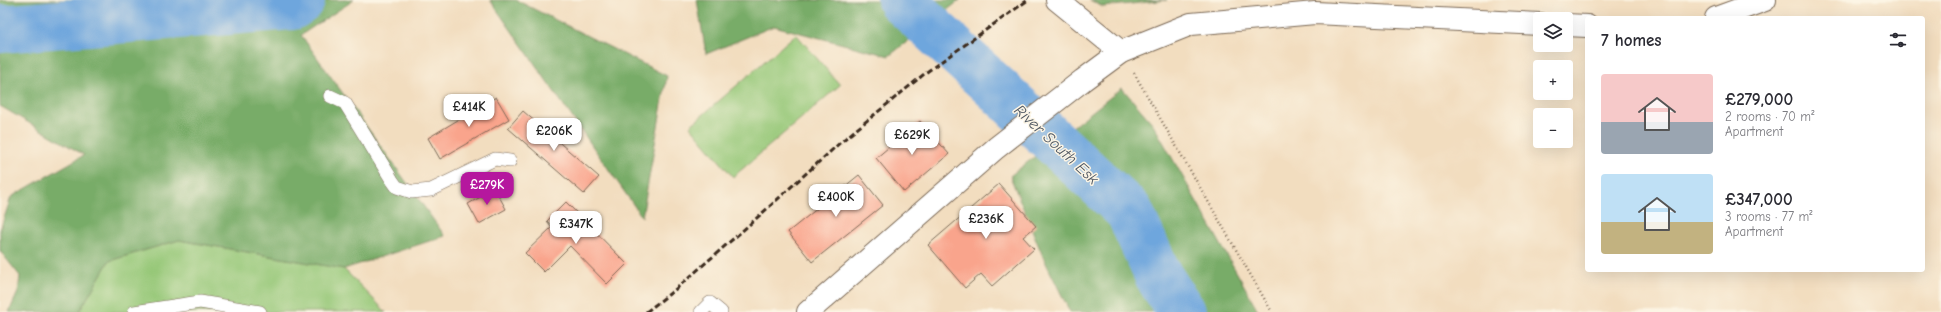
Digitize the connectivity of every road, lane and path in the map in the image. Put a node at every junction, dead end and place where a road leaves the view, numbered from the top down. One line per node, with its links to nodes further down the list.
1 (1057, 0): 7 (main road)
2 (1765, 0): 3 (main road)
3 (1721, 16)
4 (1533, 24): 7 (main road)
5 (1573, 25): 6 (main road)
6 (1585, 26)
7 (1121, 52): 14 (main road); 15 (path)
8 (330, 96): 9 (lane)
9 (510, 161)
10 (134, 312): 11 (lane)
11 (260, 312)
12 (701, 312): 13 (lane)
13 (721, 312)
14 (808, 312)
15 (1272, 312)

